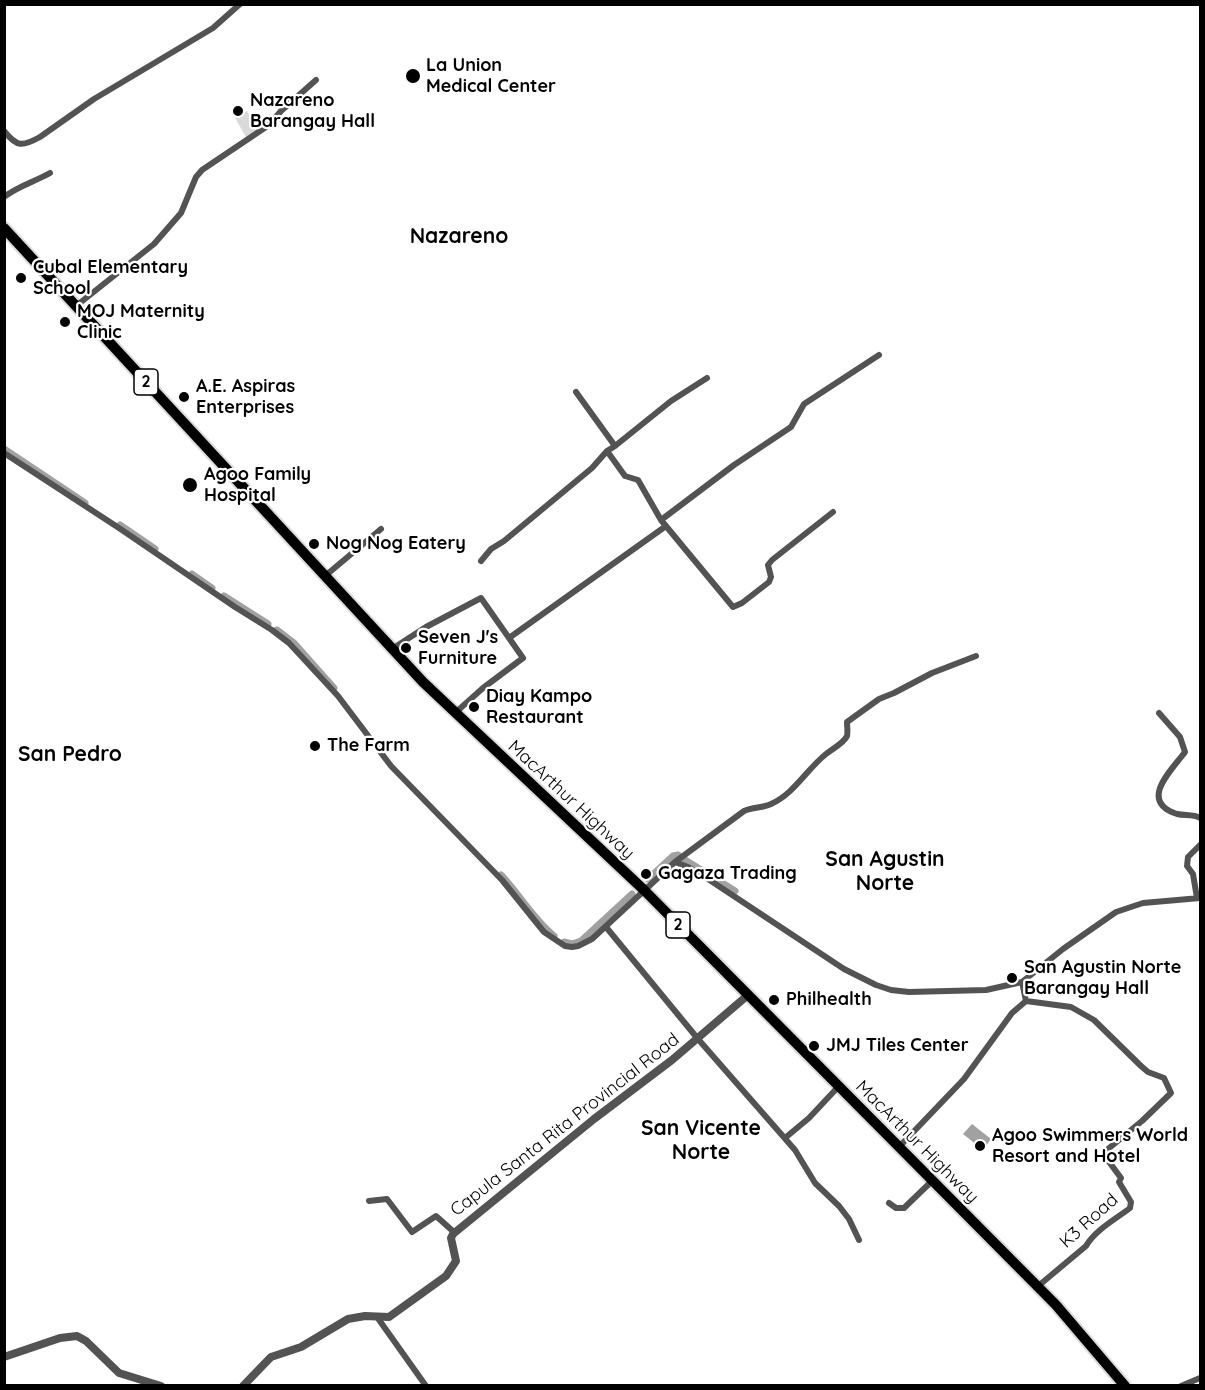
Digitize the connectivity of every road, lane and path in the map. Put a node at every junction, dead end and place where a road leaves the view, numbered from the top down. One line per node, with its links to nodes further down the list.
1 (240, 4): 3 (street)
2 (315, 80): 7 (street)
3 (4, 131)
4 (50, 173): 5 (street)
5 (4, 197)
6 (4, 228): 7 (highway, MacArthur Highway / 2)
7 (76, 306): 19 (highway, MacArthur Highway / 2)
8 (879, 355): 15 (street)
9 (706, 378): 11 (street)
10 (576, 392): 11 (street)
11 (615, 446): 12 (street)
12 (607, 451): 15 (street); 18 (street)
13 (4, 453): 30 (street)
14 (833, 512): 16 (street)
15 (661, 520): 16 (street)
16 (666, 526): 20 (street)
17 (381, 529): 19 (street)
18 (481, 561)
19 (325, 576): 21 (highway, MacArthur Highway / 2)
20 (509, 638): 21 (street); 23 (street)
21 (392, 649): 23 (highway, MacArthur Highway / 2)
22 (976, 656): 27 (street)
23 (455, 713): 28 (highway, MacArthur Highway / 2)
24 (1159, 713): 25 (street)
25 (1200, 818)
26 (1200, 845): 29 (street)
27 (675, 862): 28 (street); 31 (street)
28 (644, 890): 30 (street); 32 (highway, MacArthur Highway / 2)
29 (1198, 898): 31 (street)
30 (606, 927): 34 (street)
31 (1022, 981): 33 (street)
32 (748, 995): 34 (street, Capula Santa Rita Provincial Road); 35 (highway, MacArthur Highway / 2)
33 (1026, 1001): 37 (street); 43 (street, K3 Road)
34 (698, 1039): 36 (street); 41 (street, Capula Santa Rita Provincial Road)
35 (839, 1086): 36 (street); 37 (highway, MacArthur Highway / 2)
36 (784, 1138): 42 (street)
37 (899, 1147): 38 (highway, MacArthur Highway / 2)
38 (932, 1180): 40 (street); 43 (highway, MacArthur Highway / 2)
39 (369, 1201): 41 (street)
40 (889, 1203)
41 (455, 1233): 44 (street, Capula Santa Rita Provincial Road)
42 (860, 1240)
43 (1037, 1287): 50 (highway, MacArthur Highway / 2)
44 (377, 1317): 48 (street, Capula Santa Rita Provincial Road); 49 (street)
45 (4, 1357): 47 (street)
46 (1200, 1378): 51 (street)
47 (161, 1386)
48 (243, 1386)
49 (426, 1386)
50 (1125, 1386)
51 (1181, 1386)

